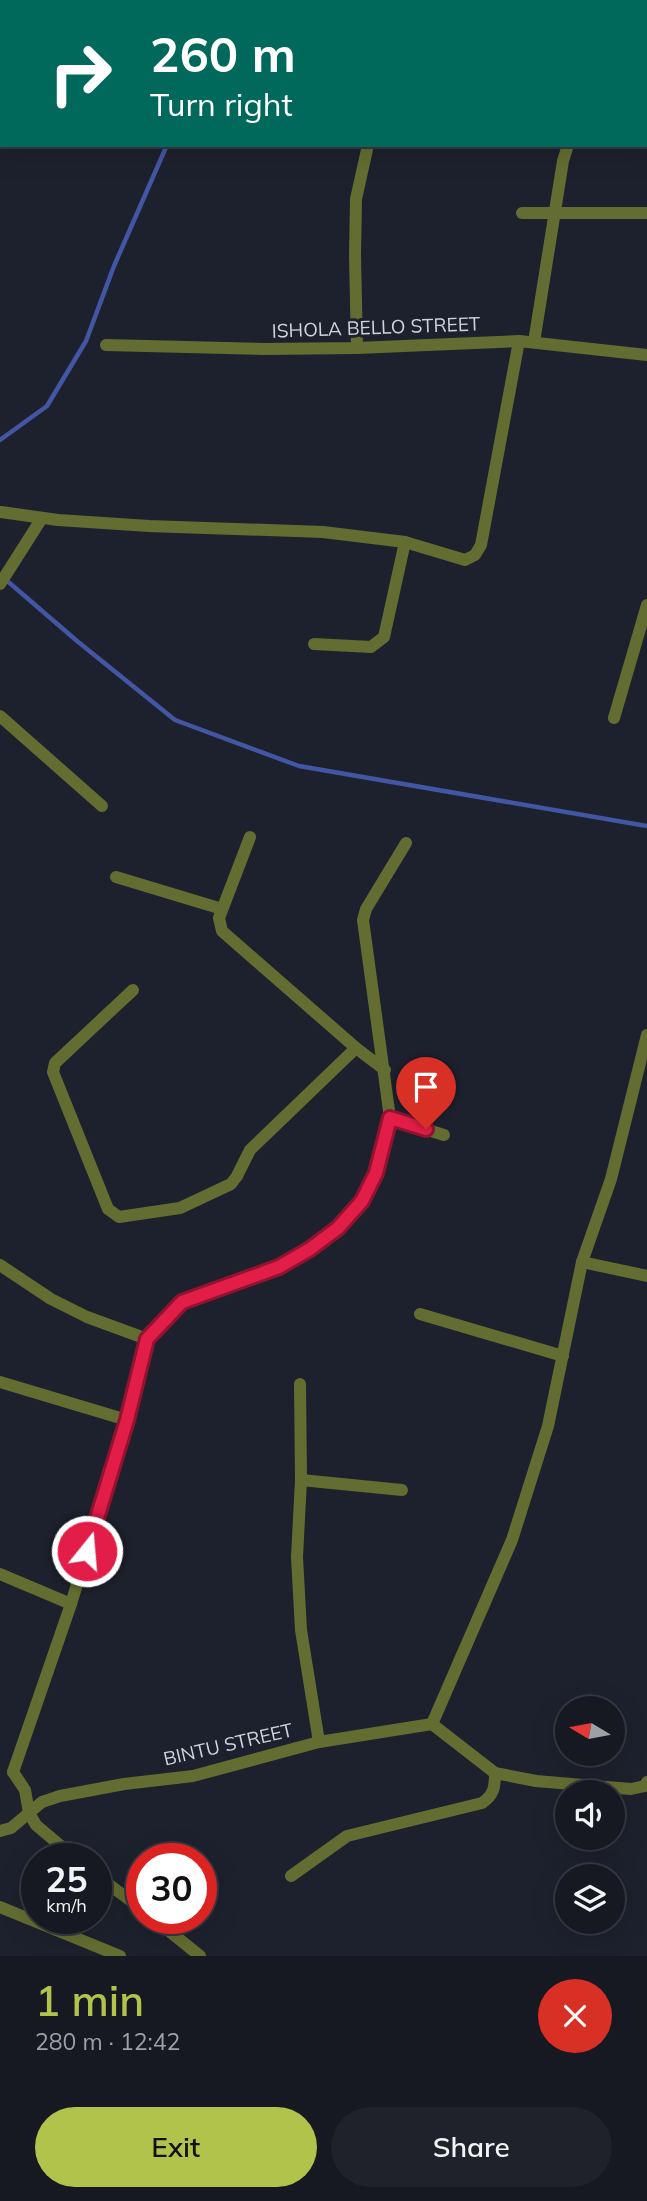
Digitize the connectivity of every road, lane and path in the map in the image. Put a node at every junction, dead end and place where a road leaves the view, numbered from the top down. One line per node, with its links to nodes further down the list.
1 (368, 147): 9 (street)
2 (567, 147): 5 (street)
3 (522, 213): 5 (street)
4 (647, 213): 5 (street)
5 (554, 214): 7 (street)
6 (519, 341): 7 (street, ISHOLA BELLO STREET); 9 (street, ISHOLA BELLO STREET); 13 (street)
7 (534, 342): 10 (street, ISHOLA BELLO STREET)
8 (106, 345): 9 (street, ISHOLA BELLO STREET)
9 (357, 348)
10 (647, 355)
11 (1, 512): 12 (street)
12 (42, 518): 13 (street); 14 (street)
13 (405, 542): 16 (street)
14 (0, 584)
15 (647, 605): 18 (street)
16 (314, 644)
17 (0, 716): 19 (street)
18 (614, 718)
19 (102, 806)
20 (250, 837): 23 (street)
21 (406, 843): 27 (street)
22 (116, 877): 23 (street)
23 (222, 909): 26 (street)
24 (132, 990): 26 (street)
25 (647, 1035): 30 (street)
26 (356, 1048): 27 (street)
27 (385, 1070): 28 (street)
28 (390, 1118): 29 (street); 34 (street)
29 (444, 1135)
30 (582, 1262): 32 (street); 35 (street)
31 (0, 1265): 34 (street)
32 (647, 1276)
33 (420, 1314): 35 (street)
34 (147, 1339): 38 (street)
35 (563, 1356): 43 (street)
36 (0, 1382): 38 (street)
37 (300, 1384): 39 (street)
38 (127, 1420): 42 (street)
39 (301, 1480): 40 (street); 44 (street)
40 (401, 1490)
41 (0, 1574): 42 (street)
42 (71, 1604): 46 (street)
43 (432, 1724): 44 (street, BINTU STREET); 47 (street)
44 (320, 1742): 49 (street, BINTU STREET)
45 (0, 1765): 46 (street)
46 (13, 1772): 49 (street)
47 (495, 1773): 48 (street); 52 (street)
48 (647, 1782)
49 (29, 1812): 50 (street, BINTU STREET); 51 (street)
50 (0, 1830)
51 (56, 1843)
52 (291, 1876)
53 (0, 1908): 55 (street)
54 (173, 1934): 56 (street)
55 (120, 1956)
56 (200, 1956)

